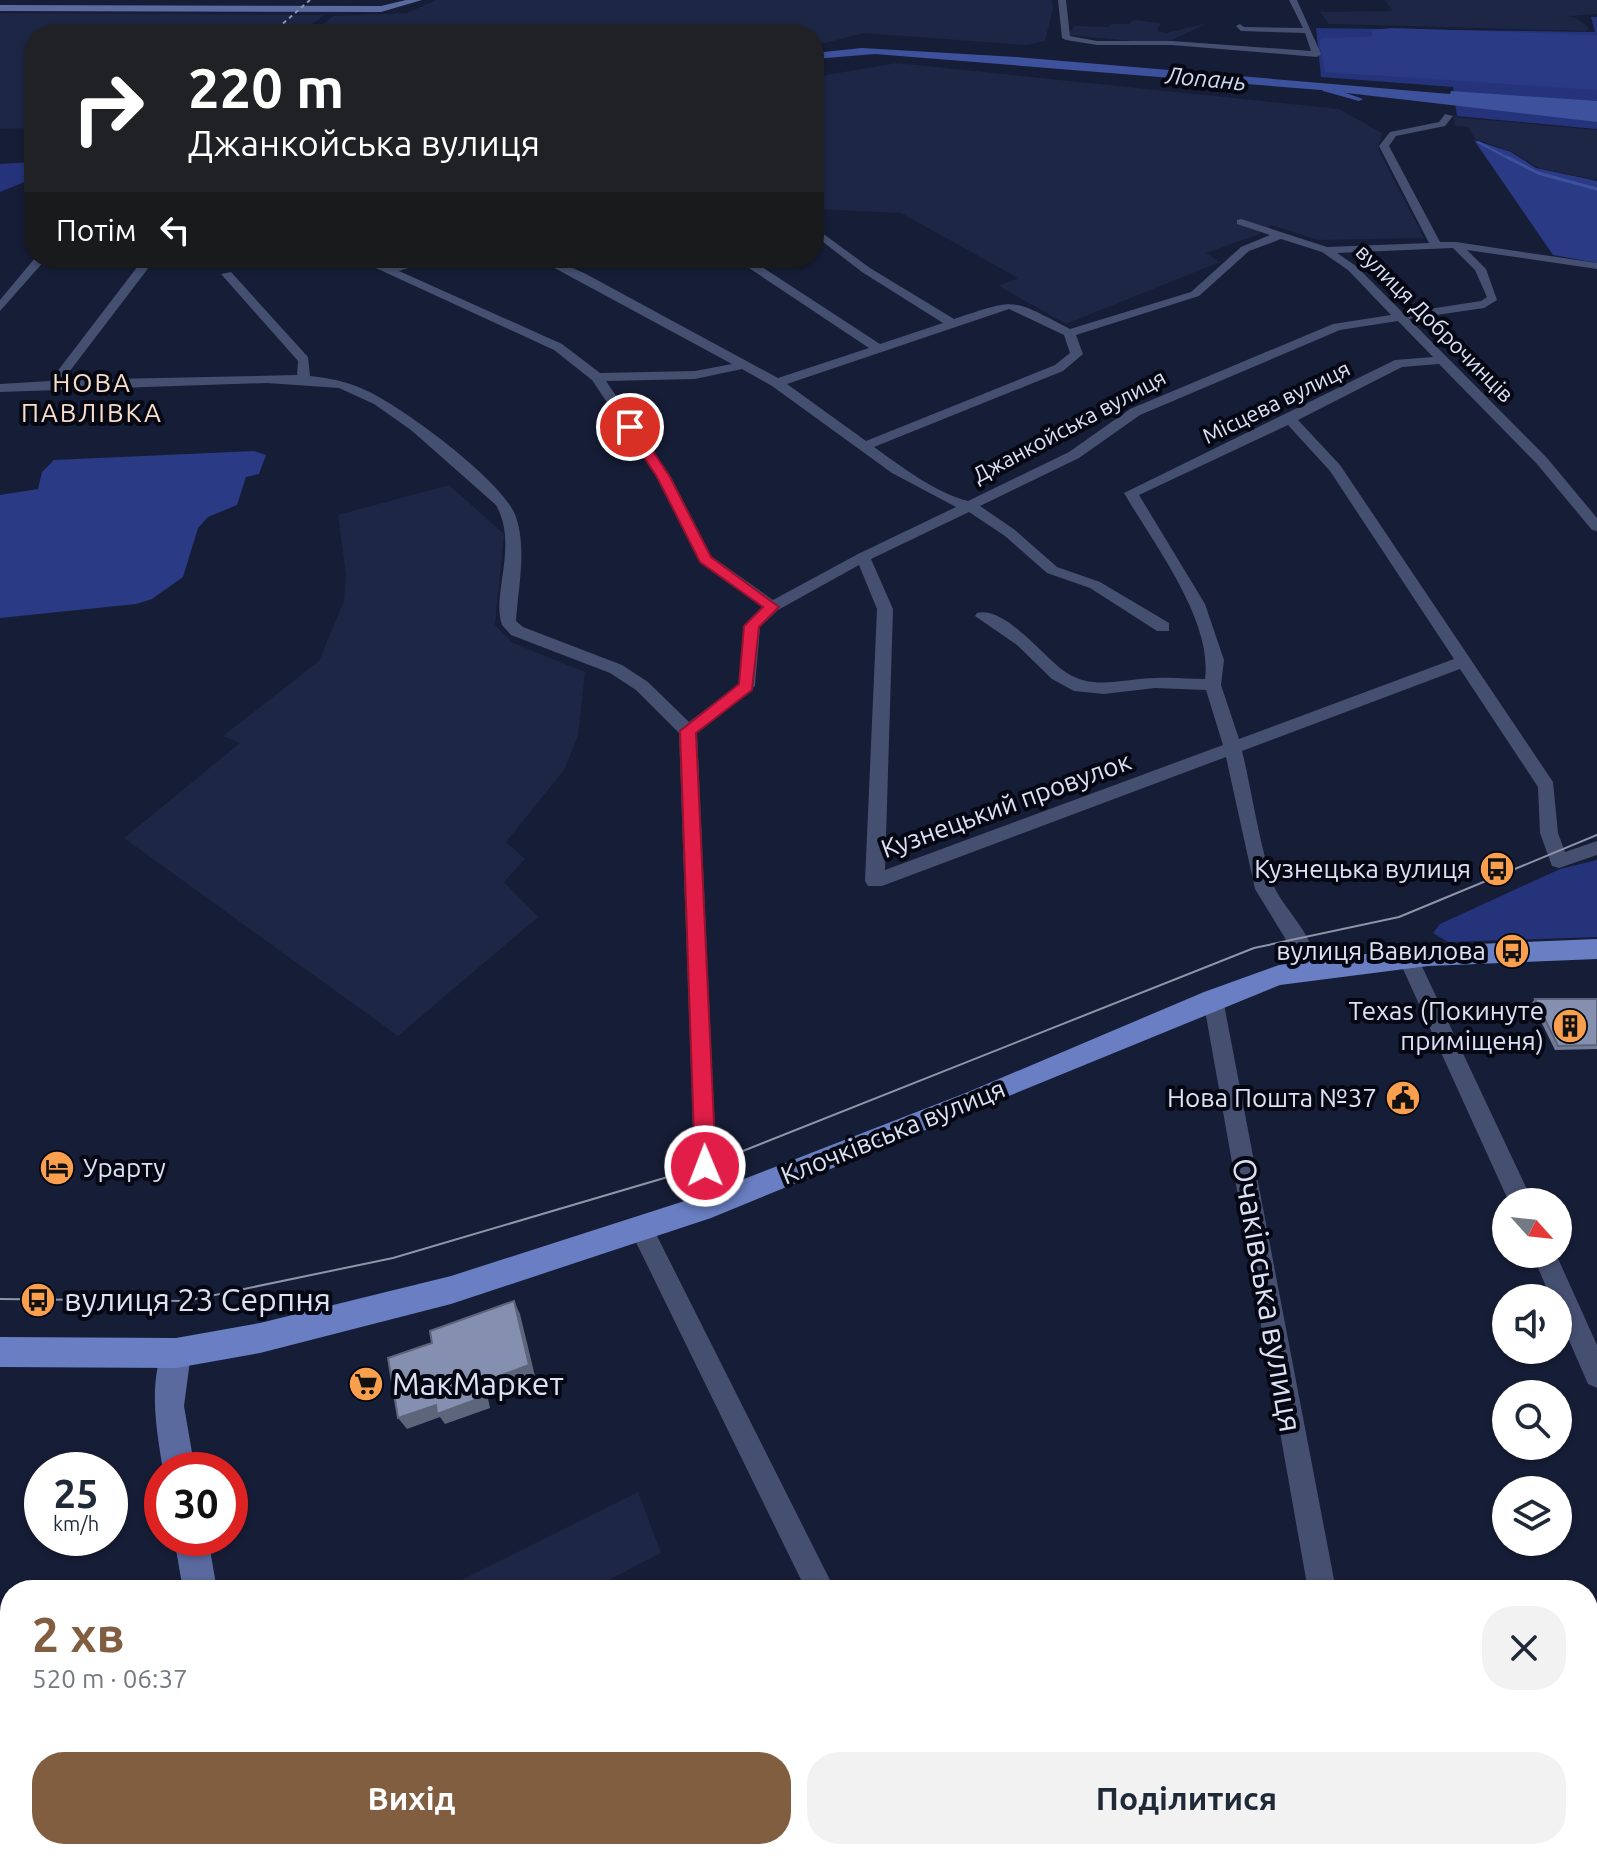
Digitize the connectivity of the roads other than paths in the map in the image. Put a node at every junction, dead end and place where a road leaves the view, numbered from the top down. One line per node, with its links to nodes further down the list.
1 (417, 0): 4 (street)
2 (1062, 0): 7 (street)
3 (1293, 0): 7 (street)
4 (372, 5): 5 (street)
5 (0, 8)
6 (1240, 26): 7 (street)
7 (1305, 31)
8 (1448, 118): 12 (street)
9 (1241, 222): 10 (street)
10 (1280, 235): 14 (street); 29 (street)
11 (824, 238): 28 (street)
12 (1435, 244): 13 (street, вулиця Доброчинців); 14 (street, вулиця Доброчинців)
13 (1456, 245): 15 (street, вулиця Доброчинців); 27 (street, Джанкойська вулиця)
14 (1326, 250): 27 (street, вулиця Доброчинців)
15 (1597, 266)
16 (32, 268): 24 (street)
17 (142, 268): 36 (street)
18 (385, 268): 22 (street)
19 (397, 268): 22 (street)
20 (564, 268): 32 (street)
21 (753, 268): 30 (street)
22 (390, 270): 33 (street)
23 (227, 274): 34 (street)
24 (20, 281): 25 (street); 26 (street)
25 (0, 282)
26 (0, 307)
27 (1398, 316): 31 (street, вулиця Доброчинців); 40 (street, Джанкойська вулиця)
28 (953, 324): 29 (street); 30 (street)
29 (1069, 333): 39 (street)
30 (879, 349): 35 (street)
31 (1442, 360): 38 (street, Місцева вулиця); 41 (street, вулиця Доброчинців)
32 (744, 365): 33 (street); 35 (street)
33 (597, 377): 43 (street)
34 (303, 380): 36 (street); 48 (street)
35 (777, 383): 39 (street)
36 (54, 384): 37 (street)
37 (0, 388)
38 (1290, 419): 46 (street); 47 (street, Місцева вулиця)
39 (865, 446): 40 (street)
40 (970, 506): 42 (street, Джанкойська вулиця); 45 (street)
41 (1597, 527)
42 (863, 557): 43 (street, Джанкойська вулиця); 49 (street, Кузнецький провулок)
43 (772, 607): 48 (street, Джанкойська вулиця)
44 (983, 616): 47 (street)
45 (1163, 627)
46 (1463, 662): 49 (street, Кузнецький провулок); 50 (street)
47 (1213, 685): 49 (street)
48 (688, 731): 56 (street)
49 (1233, 749): 53 (street)
50 (1597, 848)
51 (1597, 949): 52 (main road, Клочківська вулиця)
52 (1408, 958): 53 (main road, Клочківська вулиця); 55 (street)
53 (1303, 970): 54 (main road, Клочківська вулиця)
54 (1213, 999): 56 (main road, Клочківська вулиця); 66 (street, Очаківська вулиця)
55 (1515, 1188)
56 (701, 1209): 57 (main road, Клочківська вулиця)
57 (642, 1230): 60 (main road, Клочківська вулиця); 65 (street)
58 (1550, 1268): 61 (street)
59 (0, 1352): 60 (main road, Клочківська вулиця)
60 (176, 1353): 62 (street)
61 (1597, 1375)
62 (176, 1452)
63 (194, 1556): 64 (street)
64 (198, 1580)
65 (816, 1580)
66 (1320, 1580)

